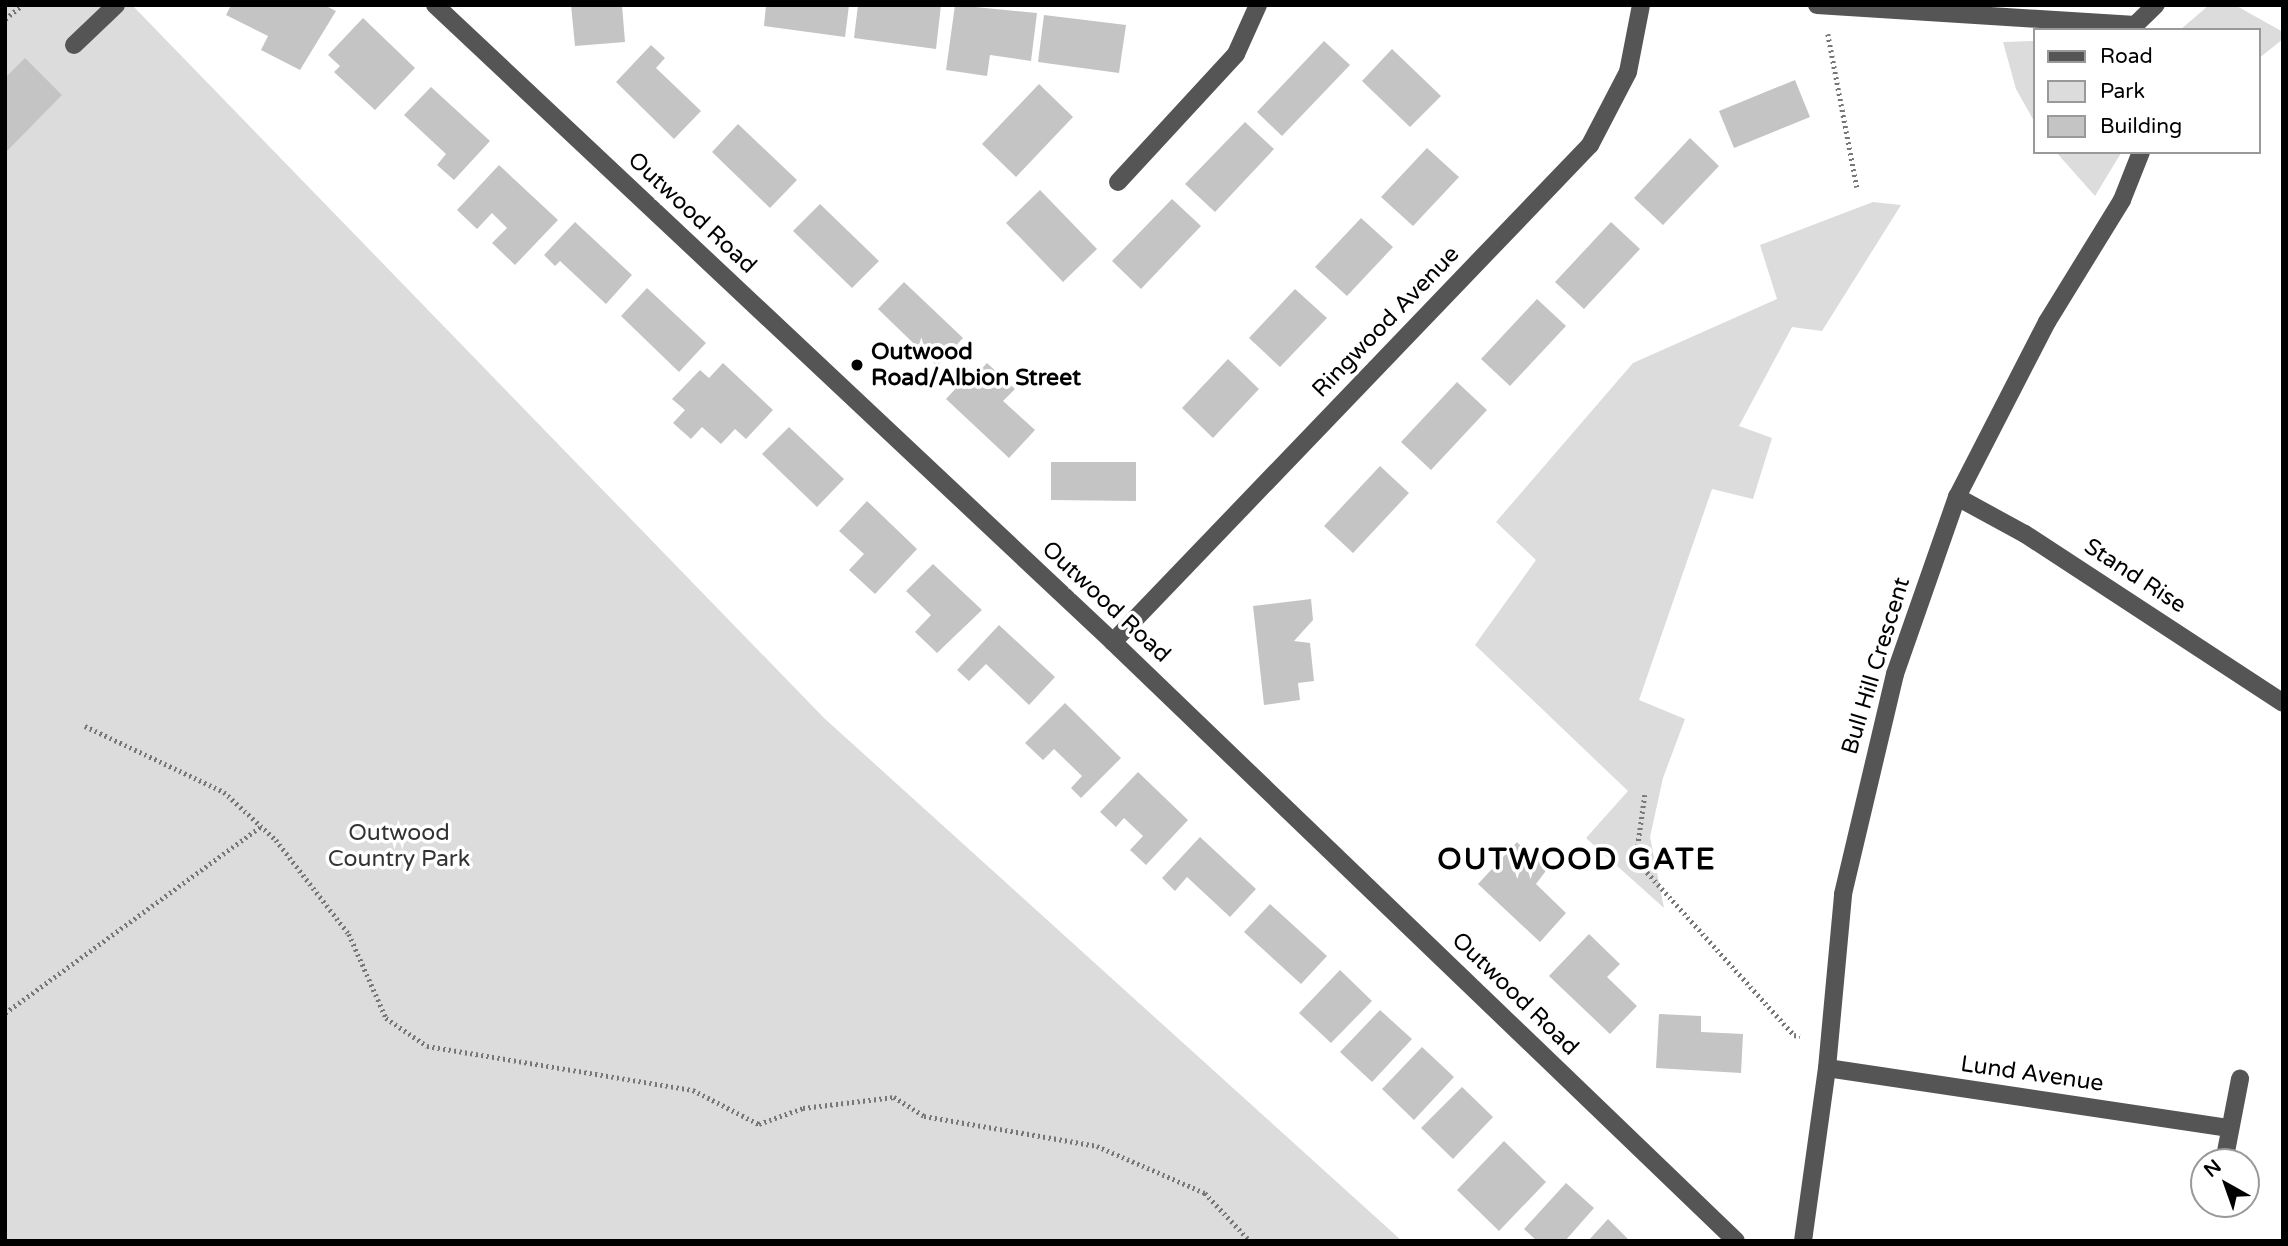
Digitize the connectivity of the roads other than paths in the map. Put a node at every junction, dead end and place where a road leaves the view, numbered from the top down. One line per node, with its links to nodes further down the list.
1 (116, 5): 9 (street)
2 (1258, 5): 11 (street)
3 (1641, 5): 13 (street, Ringwood Avenue)
4 (1817, 5): 7 (street)
5 (2156, 5): 8 (street)
6 (438, 6): 13 (street, Outwood Road)
7 (1822, 6): 8 (street)
8 (2135, 27)
9 (74, 45)
10 (2140, 154): 12 (street, Bull Hill Crescent)
11 (1118, 182)
12 (1956, 497): 14 (street, Stand Rise); 15 (street, Bull Hill Crescent)
13 (1113, 642): 19 (street, Outwood Road)
14 (2283, 703)
15 (1827, 1068): 17 (street, Lund Avenue); 20 (street, Bull Hill Crescent)
16 (2240, 1079): 17 (street)
17 (2230, 1128): 18 (street)
18 (2226, 1148)
19 (1736, 1241)
20 (1803, 1241)

